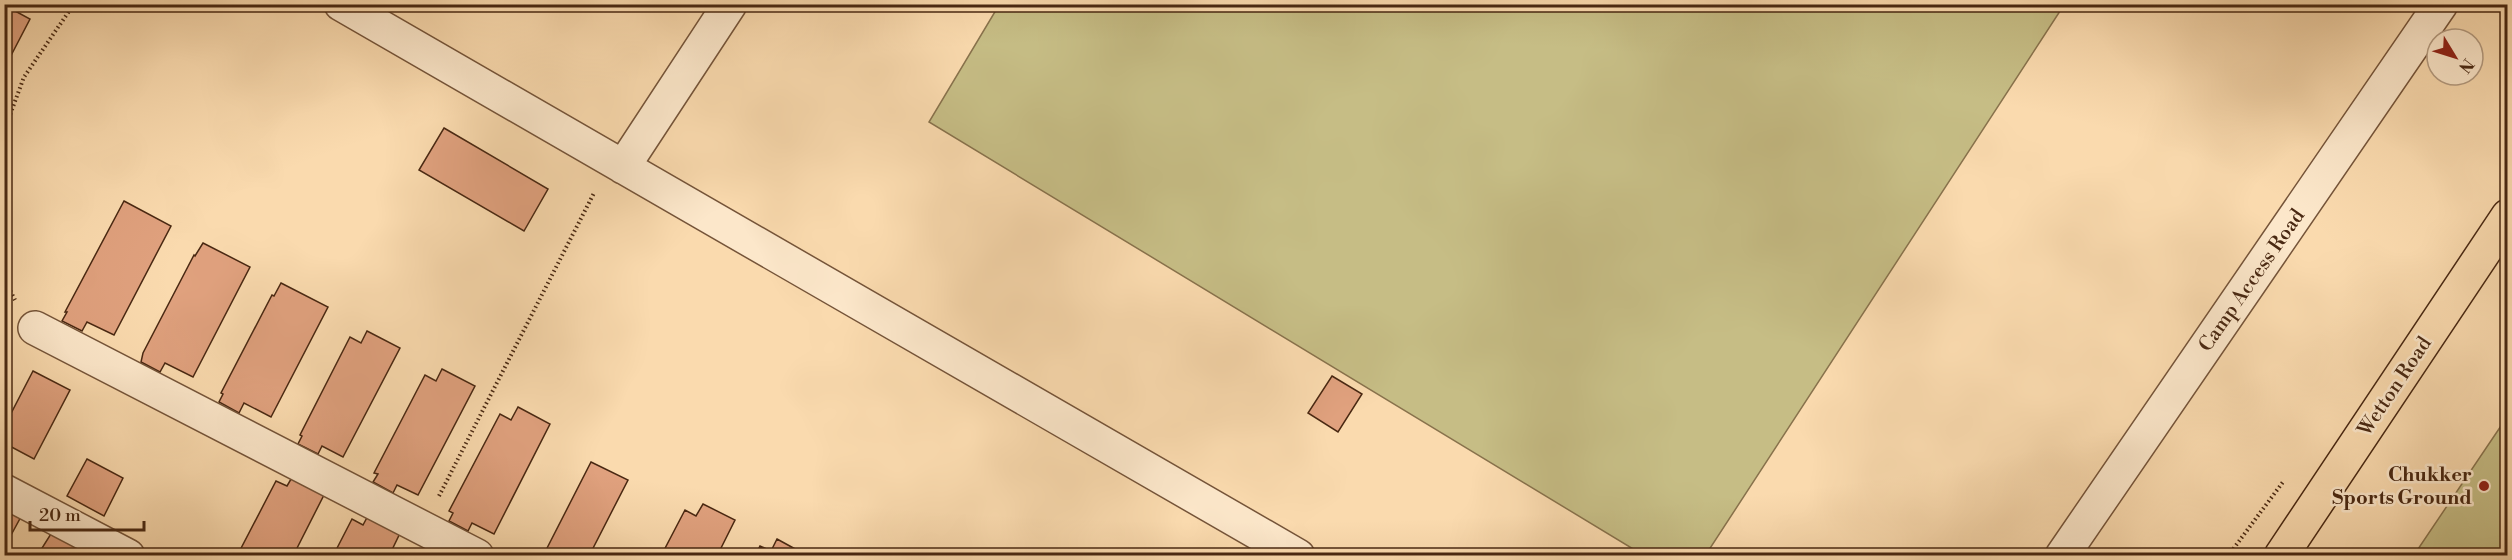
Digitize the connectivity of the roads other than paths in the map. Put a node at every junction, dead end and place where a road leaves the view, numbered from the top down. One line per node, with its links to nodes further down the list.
1 (341, 4): 4 (lane)
2 (730, 4): 4 (lane)
3 (2441, 4): 11 (lane, Camp Access Road)
4 (617, 163): 10 (lane)
5 (2508, 216): 12 (main road, Wetton Road)
6 (35, 328): 9 (lane)
7 (4, 492): 8 (lane)
8 (128, 555)
9 (477, 555)
10 (1298, 555)
11 (2062, 555)
12 (2281, 555)

